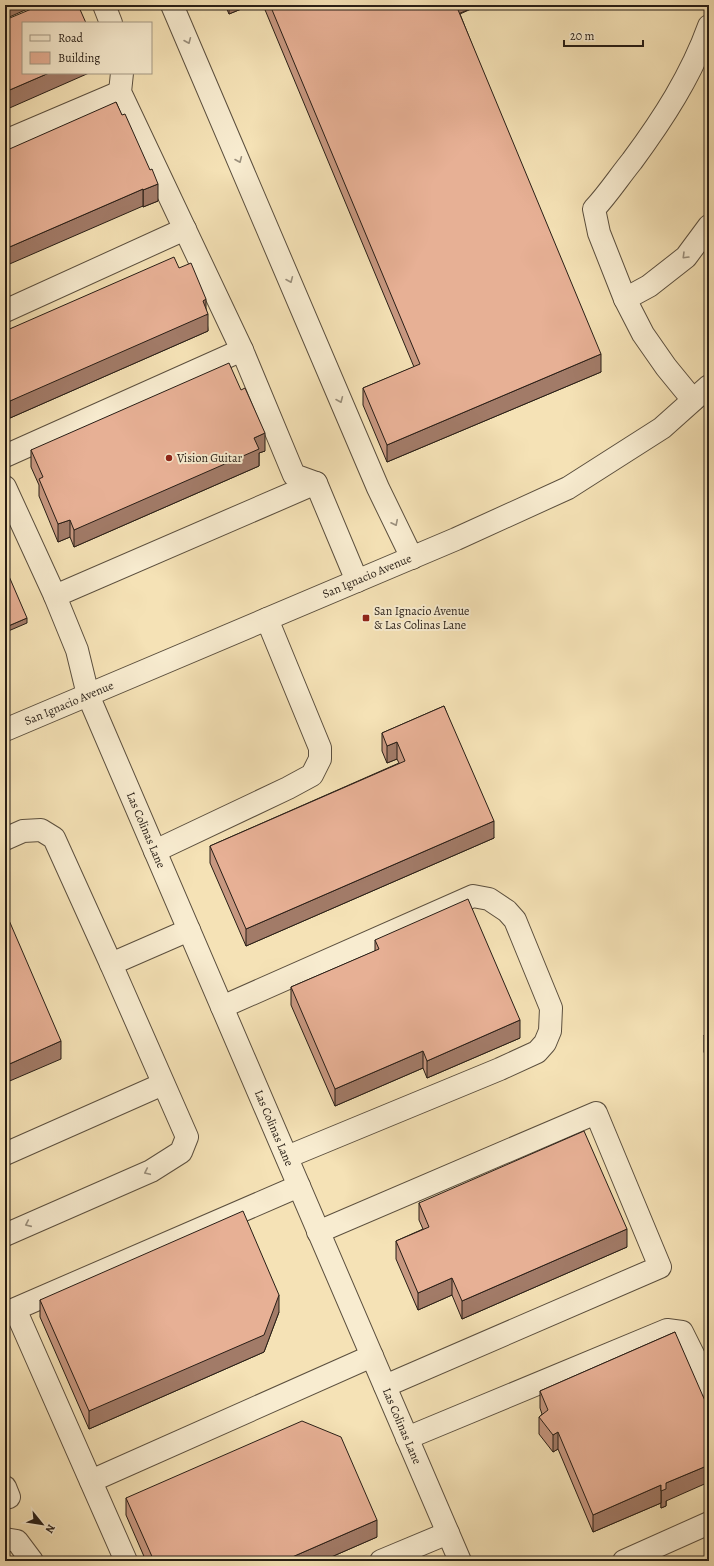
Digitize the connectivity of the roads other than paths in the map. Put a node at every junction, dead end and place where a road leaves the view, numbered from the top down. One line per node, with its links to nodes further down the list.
1 (104, 5): 3 (street)
2 (172, 5): 17 (street, one-way to 17)
3 (111, 22)
4 (709, 26): 9 (street)
5 (121, 82): 6 (street); 8 (street)
6 (5, 141)
7 (709, 226): 9 (street, one-way to 9)
8 (185, 229): 10 (street); 11 (street)
9 (625, 299): 13 (street)
10 (5, 310)
11 (242, 350): 14 (street); 15 (street)
12 (709, 386): 13 (street, San Ignacio Avenue)
13 (693, 400): 17 (street, San Ignacio Avenue)
14 (5, 456)
15 (316, 483): 18 (street); 19 (street)
16 (5, 487): 19 (street, Las Colinas Lane)
17 (412, 558): 18 (street, San Ignacio Avenue)
18 (357, 581): 20 (street, San Ignacio Avenue)
19 (55, 596): 21 (street, Las Colinas Lane)
20 (267, 618): 21 (street, San Ignacio Avenue); 24 (street)
21 (88, 695): 22 (street, San Ignacio Avenue); 24 (street, Las Colinas Lane)
22 (5, 730)
23 (5, 839): 26 (street)
24 (155, 851): 25 (street, Las Colinas Lane)
25 (189, 930): 26 (street); 27 (street, Las Colinas Lane)
26 (110, 964): 28 (street)
27 (222, 1007): 30 (street, Las Colinas Lane); 30 (street)
28 (163, 1084): 29 (street); 33 (street, one-way to 33)
29 (5, 1154)
30 (287, 1156): 31 (street, Las Colinas Lane)
31 (299, 1186): 32 (street, Las Colinas Lane); 38 (street)
32 (318, 1232): 34 (street, Las Colinas Lane); 35 (street)
33 (5, 1234)
34 (372, 1356): 35 (street, Las Colinas Lane); 38 (street)
35 (385, 1386): 37 (street, Las Colinas Lane)
36 (709, 1386): 37 (street)
37 (407, 1438): 40 (street, Las Colinas Lane)
38 (91, 1480): 43 (street)
39 (709, 1523): 46 (street)
40 (448, 1533): 44 (street); 45 (street, Las Colinas Lane)
41 (5, 1539): 42 (street)
42 (32, 1561)
43 (126, 1561)
44 (381, 1561)
45 (460, 1561)
46 (624, 1561)

